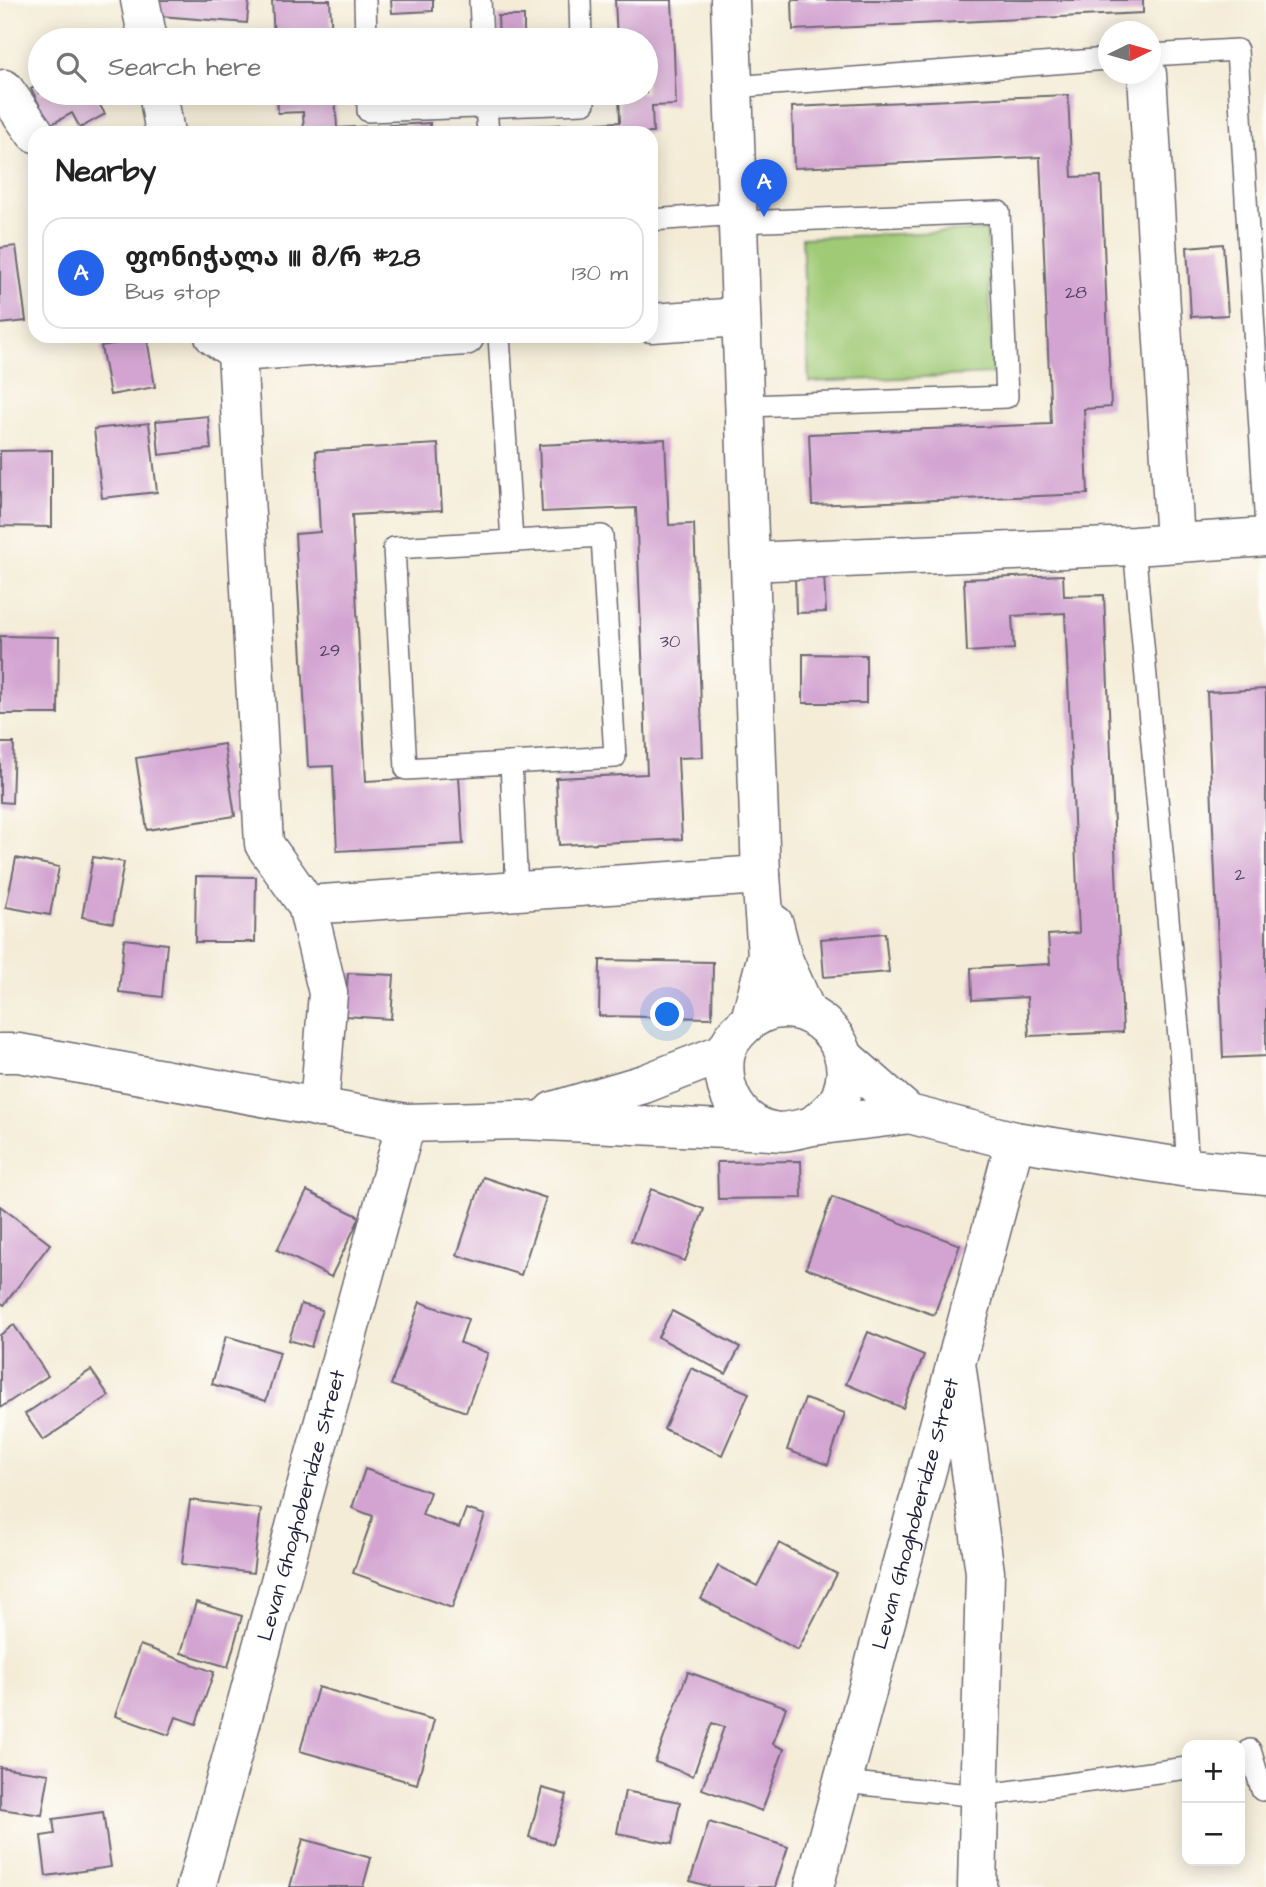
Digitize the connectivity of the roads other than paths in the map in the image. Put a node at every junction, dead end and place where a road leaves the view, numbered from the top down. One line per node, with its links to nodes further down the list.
1 (140, 0): 6 (street)
2 (365, 0): 7 (lane)
3 (480, 0): 8 (lane)
4 (580, 0): 9 (lane)
5 (730, 0): 13 (street)
6 (146, 28)
7 (366, 28)
8 (481, 28)
9 (581, 28)
10 (1161, 54): 30 (lane)
11 (1098, 59): 13 (lane)
12 (1148, 84): 33 (street)
13 (733, 87): 22 (street)
14 (4, 89): 19 (street)
15 (160, 105): 20 (street)
16 (368, 105): 17 (lane)
17 (432, 105)
18 (486, 105): 21 (lane)
19 (30, 126)
20 (164, 126)
21 (488, 126)
22 (738, 218): 23 (lane); 24 (street); 29 (lane)
23 (658, 220)
24 (741, 317): 25 (street); 29 (street)
25 (658, 323)
26 (255, 343): 28 (street)
27 (499, 343): 32 (lane)
28 (225, 344): 39 (street)
29 (744, 406): 35 (street)
30 (1266, 528)
31 (1266, 537): 33 (street)
32 (512, 541): 36 (lane); 36 (lane)
33 (1175, 541): 34 (street)
34 (1134, 546): 35 (street); 52 (lane)
35 (750, 562): 37 (street)
36 (511, 763): 38 (lane)
37 (761, 875): 38 (street); 40 (street); 41 (street)
38 (517, 891): 39 (street)
39 (307, 905): 45 (street)
40 (807, 1013): 41 (street); 44 (street)
41 (750, 1020): 42 (street)
42 (726, 1052): 47 (street); 50 (street)
43 (0, 1053): 45 (street)
44 (844, 1057): 46 (street); 49 (street)
45 (319, 1108): 48 (street)
46 (909, 1114): 49 (street); 51 (street)
47 (521, 1120): 48 (street); 50 (street)
48 (405, 1123): 60 (street, Levan Ghoghoberidze Street)
49 (812, 1126): 50 (street)
50 (772, 1131)
51 (1015, 1141): 52 (street); 54 (street, Levan Ghoghoberidze Street)
52 (1188, 1168): 53 (street)
53 (1266, 1175)
54 (956, 1363): 57 (street, Levan Ghoghoberidze Street); 59 (street)
55 (1252, 1749): 58 (lane)
56 (1182, 1769): 59 (lane)
57 (843, 1782): 59 (lane); 61 (street, Levan Ghoghoberidze Street)
58 (1262, 1790)
59 (979, 1796): 62 (street)
60 (196, 1887)
61 (814, 1887)
62 (977, 1887)

